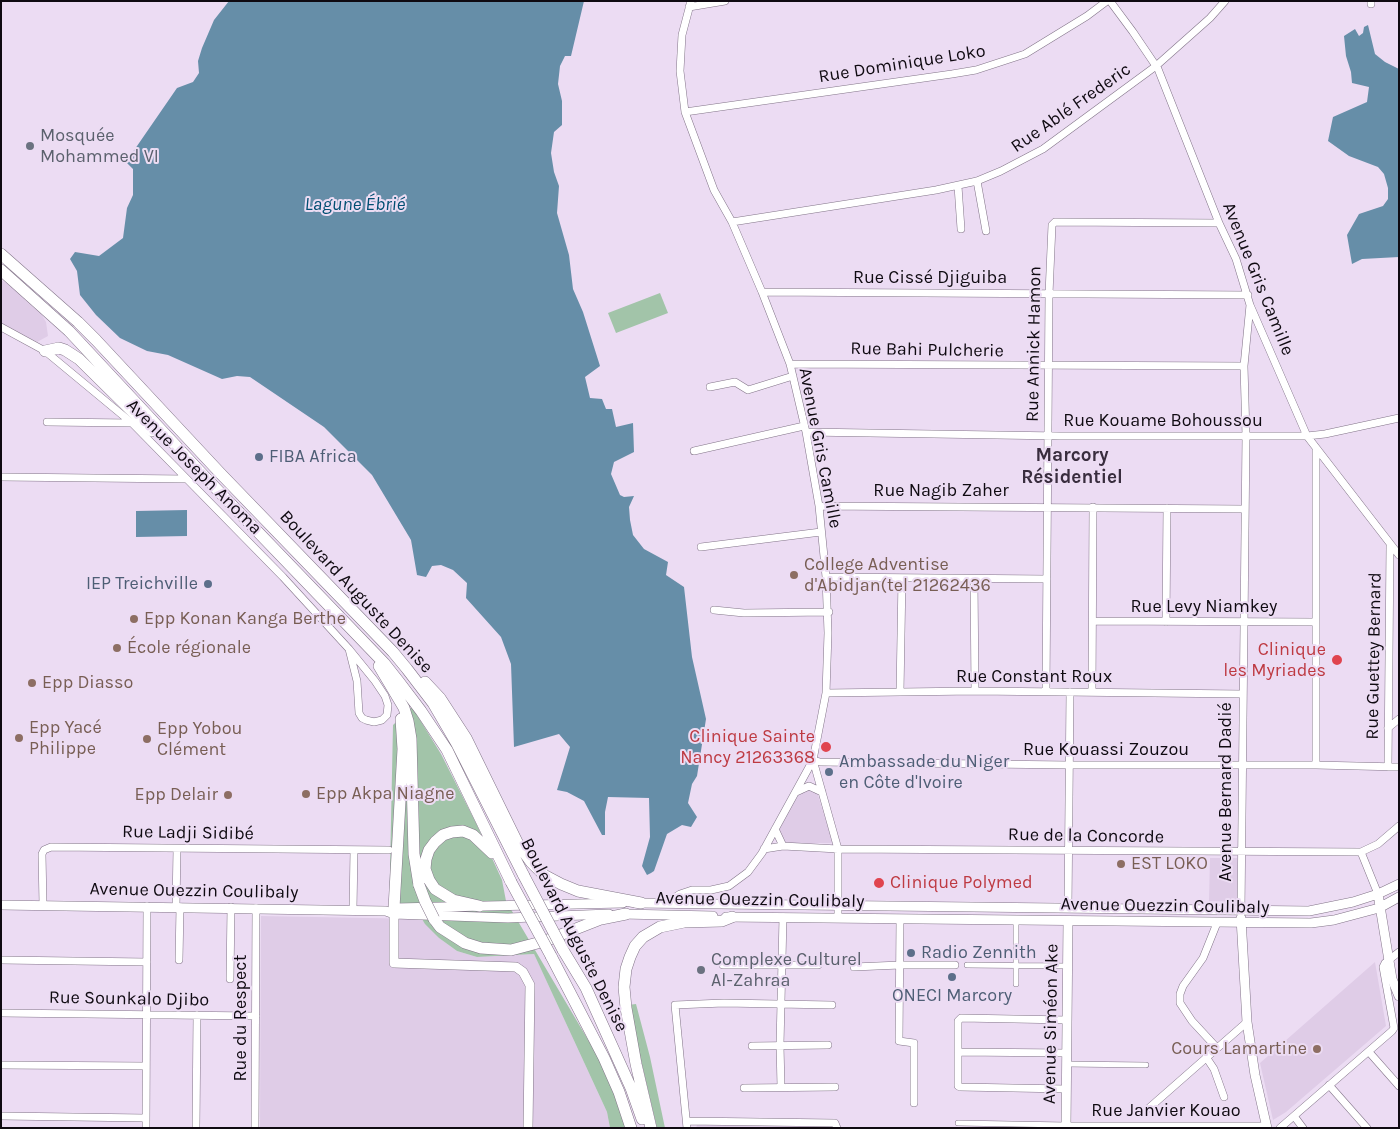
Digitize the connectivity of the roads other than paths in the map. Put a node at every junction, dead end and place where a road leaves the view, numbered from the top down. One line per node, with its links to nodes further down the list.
1 (725, 1): 4 (street)
2 (1109, 1): 5 (street, Avenue Gris Camille); 6 (street, Rue Dominique Loko)
3 (1224, 1): 5 (street, Rue Ablé Frederic)
4 (690, 4): 6 (street, Avenue Gris Camille)
5 (1156, 66): 7 (street, Rue Ablé Frederic); 10 (street, Avenue Gris Camille)
6 (685, 112): 9 (street, Avenue Gris Camille)
7 (977, 181): 8 (street, Rue Ablé Frederic); 12 (street)
8 (958, 186): 9 (street, Rue Ablé Frederic); 11 (street)
9 (732, 222): 15 (street, Avenue Gris Camille)
10 (1219, 223): 16 (street, Rue Annick Hamon); 17 (street, Avenue Gris Camille)
11 (960, 229)
12 (986, 230)
13 (1, 254): 59 (highway, Boulevard Auguste Denise)
14 (1, 270): 36 (highway, Boulevard Auguste Denise)
15 (762, 292): 16 (street, Rue Cissé Djiguiba); 21 (street, Avenue Gris Camille)
16 (1049, 294): 17 (street, Rue Cissé Djiguiba); 22 (street, Rue Annick Hamon)
17 (1248, 295): 18 (street, Avenue Gris Camille)
18 (1250, 305): 23 (street, Avenue Bernard Dadié); 32 (street, Avenue Gris Camille)
19 (1, 327): 20 (street, Avenue Joseph Anoma)
20 (46, 351): 28 (street, Avenue Joseph Anoma); 36 (highway)
21 (790, 364): 22 (street, Rue Bahi Pulcherie); 24 (street, Avenue Gris Camille)
22 (1048, 366): 23 (street, Rue Bahi Pulcherie); 30 (street, Rue Annick Hamon)
23 (1244, 366): 31 (street, Avenue Bernard Dadié)
24 (792, 376): 25 (street); 29 (street, Avenue Gris Camille)
25 (710, 387)
26 (1399, 418): 32 (street, Rue Kouame Bohoussou)
27 (47, 422): 28 (street)
28 (132, 423): 37 (street, Avenue Joseph Anoma)
29 (805, 429): 30 (street, Rue Kouame Bohoussou); 34 (street, Rue Kouame Bohoussou); 38 (street, Avenue Gris Camille)
30 (1048, 436): 31 (street, Rue Kouame Bohoussou); 39 (street, Rue Annick Hamon)
31 (1246, 436): 32 (street, Rue Kouame Bohoussou); 42 (street, Avenue Bernard Dadié)
32 (1307, 436): 33 (street, Avenue Gris Camille)
33 (1316, 449): 44 (street, Avenue Gris Camille); 56 (street)
34 (694, 451)
35 (1, 477): 37 (street)
36 (206, 478): 58 (highway, Boulevard Auguste Denise)
37 (186, 479): 57 (street, Avenue Joseph Anoma)
38 (818, 506): 39 (street, Rue Nagib Zaher); 43 (street, Avenue Gris Camille)
39 (1048, 507): 40 (street, Rue Nagib Zaher); 50 (street, Rue Annick Hamon)
40 (1093, 507): 41 (street, Rue Nagib Zaher); 53 (street)
41 (1167, 508): 42 (street, Rue Nagib Zaher); 54 (street)
42 (1244, 509): 55 (street, Avenue Bernard Dadié)
43 (821, 532): 45 (street); 47 (street, Avenue Gris Camille)
44 (1390, 546): 46 (street, Avenue Gris Camille); 69 (street, Rue Guettey Bernard)
45 (701, 547)
46 (1399, 555)
47 (826, 576): 48 (street); 52 (street, Avenue Gris Camille)
48 (902, 578): 49 (street); 62 (street)
49 (974, 579): 50 (street); 61 (street)
50 (1047, 579): 63 (street, Rue Annick Hamon)
51 (714, 610): 52 (street)
52 (829, 612): 66 (street, Avenue Gris Camille)
53 (1092, 621): 54 (street, Rue Levy Niamkey); 65 (street)
54 (1166, 622): 55 (street, Rue Levy Niamkey)
55 (1243, 622): 56 (street, Rue Levy Niamkey); 67 (street, Avenue Bernard Dadié)
56 (1314, 622): 72 (street)
57 (349, 649): 57 (street, Avenue Joseph Anoma)
58 (370, 649): 60 (highway); 89 (highway, Boulevard Auguste Denise)
59 (393, 652): 94 (highway); 176 (highway, Boulevard Auguste Denise, bridge)
60 (391, 686): 106 (highway); 108 (highway, bridge)
61 (975, 691): 62 (street, Rue Constant Roux); 63 (street, Rue Constant Roux)
62 (900, 692): 66 (street, Rue Constant Roux)
63 (1046, 692): 64 (street, Rue Constant Roux)
64 (1070, 692): 65 (street, Rue Constant Roux); 71 (street)
65 (1092, 692): 67 (street, Rue Constant Roux)
66 (826, 693): 70 (street, Avenue Gris Camille)
67 (1243, 694): 73 (street, Avenue Bernard Dadié)
68 (1399, 718): 69 (street)
69 (1388, 728): 74 (street, Rue Guettey Bernard)
70 (813, 760): 71 (street, Rue Kouassi Zouzou); 76 (street, Avenue Gris Camille); 77 (street)
71 (1069, 765): 73 (street, Rue Kouassi Zouzou); 86 (street)
72 (1316, 765): 73 (street, Rue Kouassi Zouzou); 74 (street, Rue Kouassi Zouzou)
73 (1242, 766): 87 (street, Avenue Bernard Dadié)
74 (1388, 767): 75 (street, Rue Kouassi Zouzou)
75 (1399, 767)
76 (796, 792): 77 (street); 79 (street, Avenue Gris Camille)
77 (822, 792): 82 (street)
78 (1399, 826): 88 (street)
79 (775, 829): 80 (street); 85 (street, Avenue Gris Camille)
80 (783, 846): 82 (street, Rue de la Concorde); 85 (street, Rue de la Concorde)
81 (177, 849): 83 (street, Rue Ladji Sidibé); 96 (street, Rue Ladji Sidibé); 100 (street)
82 (838, 849): 86 (street, Rue de la Concorde); 97 (street)
83 (354, 850): 84 (street, Rue Ladji Sidibé); 105 (street)
84 (388, 850)
85 (764, 850): 93 (street, Avenue Gris Camille)
86 (1069, 850): 87 (street, Rue de la Concorde); 103 (street)
87 (1242, 852): 88 (street, Rue de la Concorde); 107 (street, Avenue Bernard Dadié)
88 (1362, 852): 91 (street)
89 (512, 882): 99 (highway); 175 (highway, Boulevard Auguste Denise, bridge)
90 (1399, 884): 91 (street, Avenue Ouezzin Coulibaly)
91 (1378, 894): 104 (street); 107 (street, Avenue Ouezzin Coulibaly)
92 (1399, 896): 104 (street, Avenue Ouezzin Coulibaly)
93 (668, 902): 94 (street, Avenue Ouezzin Coulibaly); 97 (street, Avenue Ouezzin Coulibaly)
94 (641, 903): 99 (street, Avenue Ouezzin Coulibaly)
95 (1, 905): 96 (street, Avenue Ouezzin Coulibaly)
96 (43, 905): 98 (street, Avenue Ouezzin Coulibaly)
97 (838, 905): 103 (street, Avenue Ouezzin Coulibaly); 111 (street)
98 (147, 906): 100 (street, Avenue Ouezzin Coulibaly); 121 (street)
99 (479, 906): 106 (street, Avenue Ouezzin Coulibaly)
100 (178, 907): 101 (street, Avenue Ouezzin Coulibaly); 120 (street)
101 (231, 907): 102 (street, Avenue Ouezzin Coulibaly); 131 (street)
102 (256, 908): 105 (street, Avenue Ouezzin Coulibaly); 139 (street, Rue du Respect)
103 (1068, 908): 107 (street, Avenue Ouezzin Coulibaly)
104 (1379, 908): 116 (street, Avenue Ouezzin Coulibaly); 118 (street)
105 (352, 910): 106 (street, Avenue Ouezzin Coulibaly)
106 (391, 911): 108 (street, Avenue Ouezzin Coulibaly); 174 (street)
107 (1241, 911): 116 (street, Avenue Bernard Dadié)
108 (626, 914): 109 (street, Avenue Ouezzin Coulibaly)
109 (732, 917): 110 (street, Avenue Ouezzin Coulibaly); 177 (highway)
110 (783, 917): 111 (street, Avenue Ouezzin Coulibaly); 123 (street)
111 (838, 918): 112 (street, Avenue Ouezzin Coulibaly)
112 (900, 919): 113 (street, Avenue Ouezzin Coulibaly); 125 (street)
113 (1016, 920): 114 (street, Avenue Ouezzin Coulibaly); 128 (street)
114 (1068, 921): 115 (street, Avenue Ouezzin Coulibaly); 129 (street, Avenue Siméon Ake)
115 (1217, 923): 116 (street, Avenue Ouezzin Coulibaly); 145 (street)
116 (1241, 923): 141 (street, Avenue Bernard Dadié)
117 (1399, 952): 118 (street)
118 (1388, 959): 133 (street); 147 (street)
119 (1, 960): 121 (street)
120 (179, 960)
121 (147, 962): 137 (street)
122 (724, 965): 123 (street)
123 (782, 965): 124 (street); 134 (street)
124 (818, 965)
125 (900, 965): 126 (street); 130 (street); 161 (street)
126 (955, 965)
127 (967, 965): 128 (street)
128 (1016, 966): 129 (street); 132 (street)
129 (1068, 966): 140 (street, Avenue Siméon Ake)
130 (854, 967)
131 (230, 979)
132 (1016, 984)
133 (1399, 996)
134 (780, 1004): 135 (street); 142 (street); 167 (street)
135 (832, 1005)
136 (1, 1013): 137 (street, Rue Sounkalo Djibo)
137 (146, 1015): 138 (street, Rue Sounkalo Djibo); 153 (street)
138 (197, 1015): 139 (street, Rue Sounkalo Djibo); 172 (street)
139 (256, 1016): 173 (street, Rue du Respect)
140 (1067, 1020): 146 (street); 148 (street, Avenue Siméon Ake)
141 (1247, 1022): 145 (street); 170 (street, Avenue Bernard Dadié)
142 (780, 1045): 143 (street); 144 (street); 156 (street)
143 (828, 1045)
144 (752, 1046)
145 (1217, 1048): 149 (street)
146 (958, 1052): 148 (street); 159 (street)
147 (1369, 1052): 154 (street); 155 (street)
148 (1067, 1053): 150 (street, Avenue Siméon Ake)
149 (1206, 1057): 160 (street); 162 (street)
150 (1066, 1064): 152 (street); 159 (street, Avenue Siméon Ake)
151 (1, 1065): 153 (street)
152 (1146, 1065)
153 (146, 1066): 165 (street)
154 (1330, 1085): 164 (street); 181 (street)
155 (1399, 1086)
156 (781, 1087): 157 (street); 158 (street)
157 (835, 1087)
158 (744, 1088)
159 (1066, 1089): 168 (street, Avenue Siméon Ake)
160 (1224, 1097)
161 (914, 1103)
162 (1149, 1108)
163 (1, 1116): 165 (street)
164 (1294, 1116): 179 (street); 180 (street)
165 (146, 1118): 171 (street)
166 (958, 1123): 168 (street)
167 (687, 1124): 178 (street)
168 (1066, 1126): 169 (street, Rue Janvier Kouao)
169 (1234, 1127): 170 (street, Rue Janvier Kouao)
170 (1267, 1127)
171 (146, 1128)
172 (196, 1128)
173 (255, 1128)
174 (528, 1128)
175 (630, 1128)
176 (645, 1128)
177 (651, 1128)
178 (837, 1128)
179 (1280, 1128)
180 (1303, 1128)
181 (1367, 1128)

